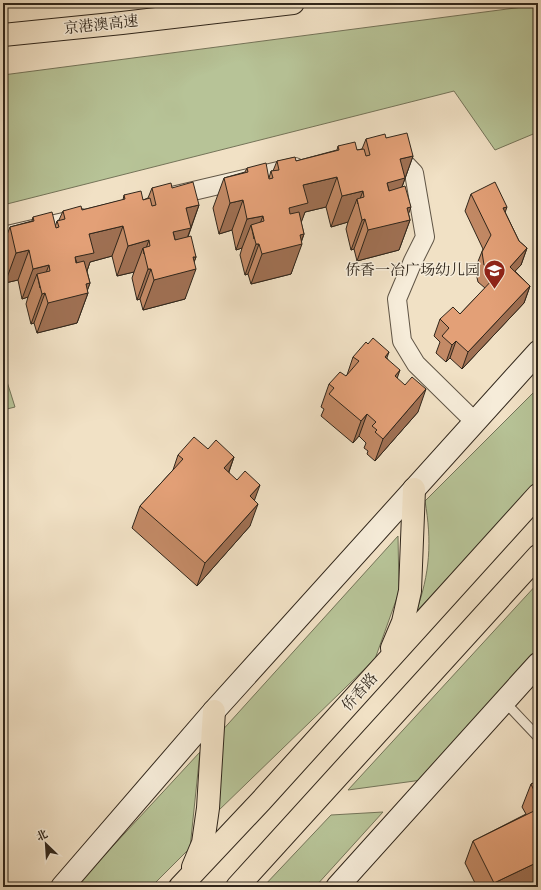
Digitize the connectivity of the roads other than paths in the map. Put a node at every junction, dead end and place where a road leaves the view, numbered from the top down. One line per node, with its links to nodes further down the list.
1 (293, 3): 2 (main road, 京港澳高速)
2 (3, 35)
3 (372, 149): 9 (street)
4 (310, 164): 5 (street)
5 (157, 200)
6 (95, 215): 7 (street)
7 (3, 236)
8 (538, 352): 9 (main road)
9 (475, 422): 10 (main road)
10 (414, 489): 13 (main road); 16 (main road)
11 (538, 495): 13 (main road, 侨香路)
12 (538, 556): 20 (main road)
13 (385, 664): 18 (main road, 侨香路)
14 (538, 664): 15 (main road)
15 (504, 701): 17 (lane); 21 (main road)
16 (214, 711): 18 (main road); 19 (main road)
17 (538, 737)
18 (184, 883)
19 (62, 887)
20 (237, 887)
21 (337, 887)

